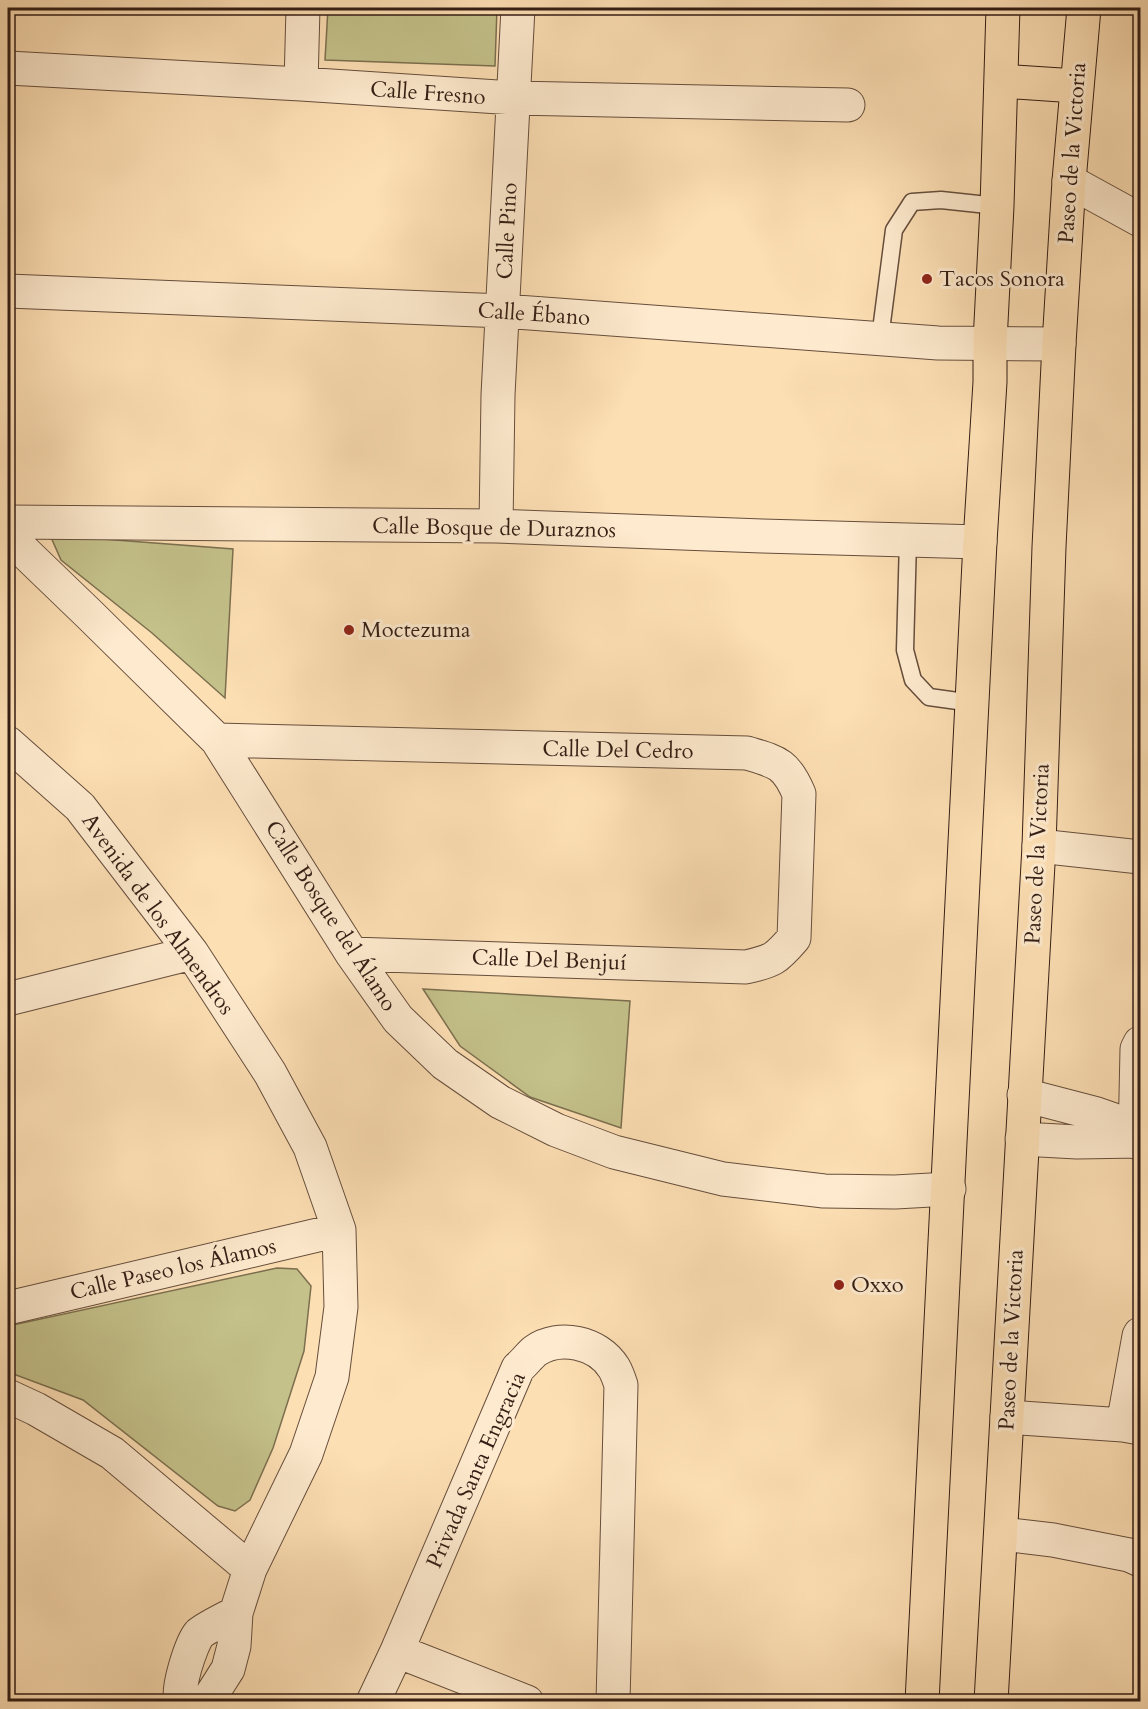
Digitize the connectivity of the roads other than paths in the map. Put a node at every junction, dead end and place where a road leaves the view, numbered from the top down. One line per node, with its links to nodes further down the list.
1 (303, 8): 7 (street)
2 (518, 8): 9 (street, Calle Pino)
3 (1003, 8): 6 (main road)
4 (1084, 8): 8 (main road, Paseo de la Victoria)
5 (8, 68): 7 (street, Calle Fresno)
6 (1002, 81): 8 (main road); 12 (main road)
7 (301, 84): 9 (street, Calle Fresno)
8 (1076, 86): 11 (main road, Paseo de la Victoria)
9 (514, 98): 10 (street, Calle Fresno); 15 (street, Calle Pino)
10 (848, 105)
11 (1069, 181): 13 (street); 18 (main road, Paseo de la Victoria)
12 (997, 206): 16 (lane); 17 (main road)
13 (1140, 220)
14 (8, 291): 15 (street, Calle Ébano)
15 (503, 311): 16 (street, Calle Ébano); 20 (street, Calle Pino)
16 (880, 338): 17 (street, Calle Ébano)
17 (990, 342): 18 (street, Calle Ébano); 23 (main road)
18 (1059, 344): 27 (main road, Paseo de la Victoria)
19 (8, 522): 20 (street, Calle Bosque de Duraznos)
20 (496, 526): 22 (street, Calle Bosque de Duraznos)
21 (8, 536): 25 (street, Calle Bosque del Álamo)
22 (908, 540): 23 (street, Calle Bosque de Duraznos); 24 (lane)
23 (980, 542): 24 (main road)
24 (972, 703): 37 (main road)
25 (217, 740): 30 (street, Calle Bosque del Álamo); 31 (street, Calle Del Cedro)
26 (8, 743): 29 (street, Avenida de los Almendros)
27 (1039, 846): 28 (street); 34 (main road, Paseo de la Victoria)
28 (1140, 857)
29 (192, 953): 32 (street); 38 (street, Avenida de los Almendros)
30 (352, 954): 31 (street, Calle Del Benjuí); 37 (street, Calle Bosque del Álamo)
31 (746, 967)
32 (8, 999)
33 (1140, 1042): 35 (street)
34 (1024, 1095): 35 (street); 36 (main road, Paseo de la Victoria)
35 (1138, 1135): 36 (street)
36 (1022, 1139): 42 (main road, Paseo de la Victoria)
37 (949, 1189): 54 (main road)
38 (339, 1230): 39 (street, Calle Paseo los Álamos); 46 (street, Avenida de los Almendros)
39 (8, 1308)
40 (1140, 1334): 43 (street)
41 (8, 1396): 46 (street)
42 (1007, 1417): 43 (street); 44 (main road, Paseo de la Victoria)
43 (1132, 1427)
44 (1001, 1534): 45 (street); 55 (main road, Paseo de la Victoria)
45 (1140, 1560)
46 (250, 1569): 47 (street, Avenida de los Almendros)
47 (236, 1613): 49 (street); 50 (street, Avenida de los Almendros)
48 (397, 1652): 51 (street, Privada Santa Engracia); 52 (street); 53 (street, Privada Santa Engracia)
49 (181, 1701)
50 (207, 1701)
51 (373, 1701)
52 (527, 1701)
53 (613, 1701)
54 (922, 1701)
55 (992, 1701)

